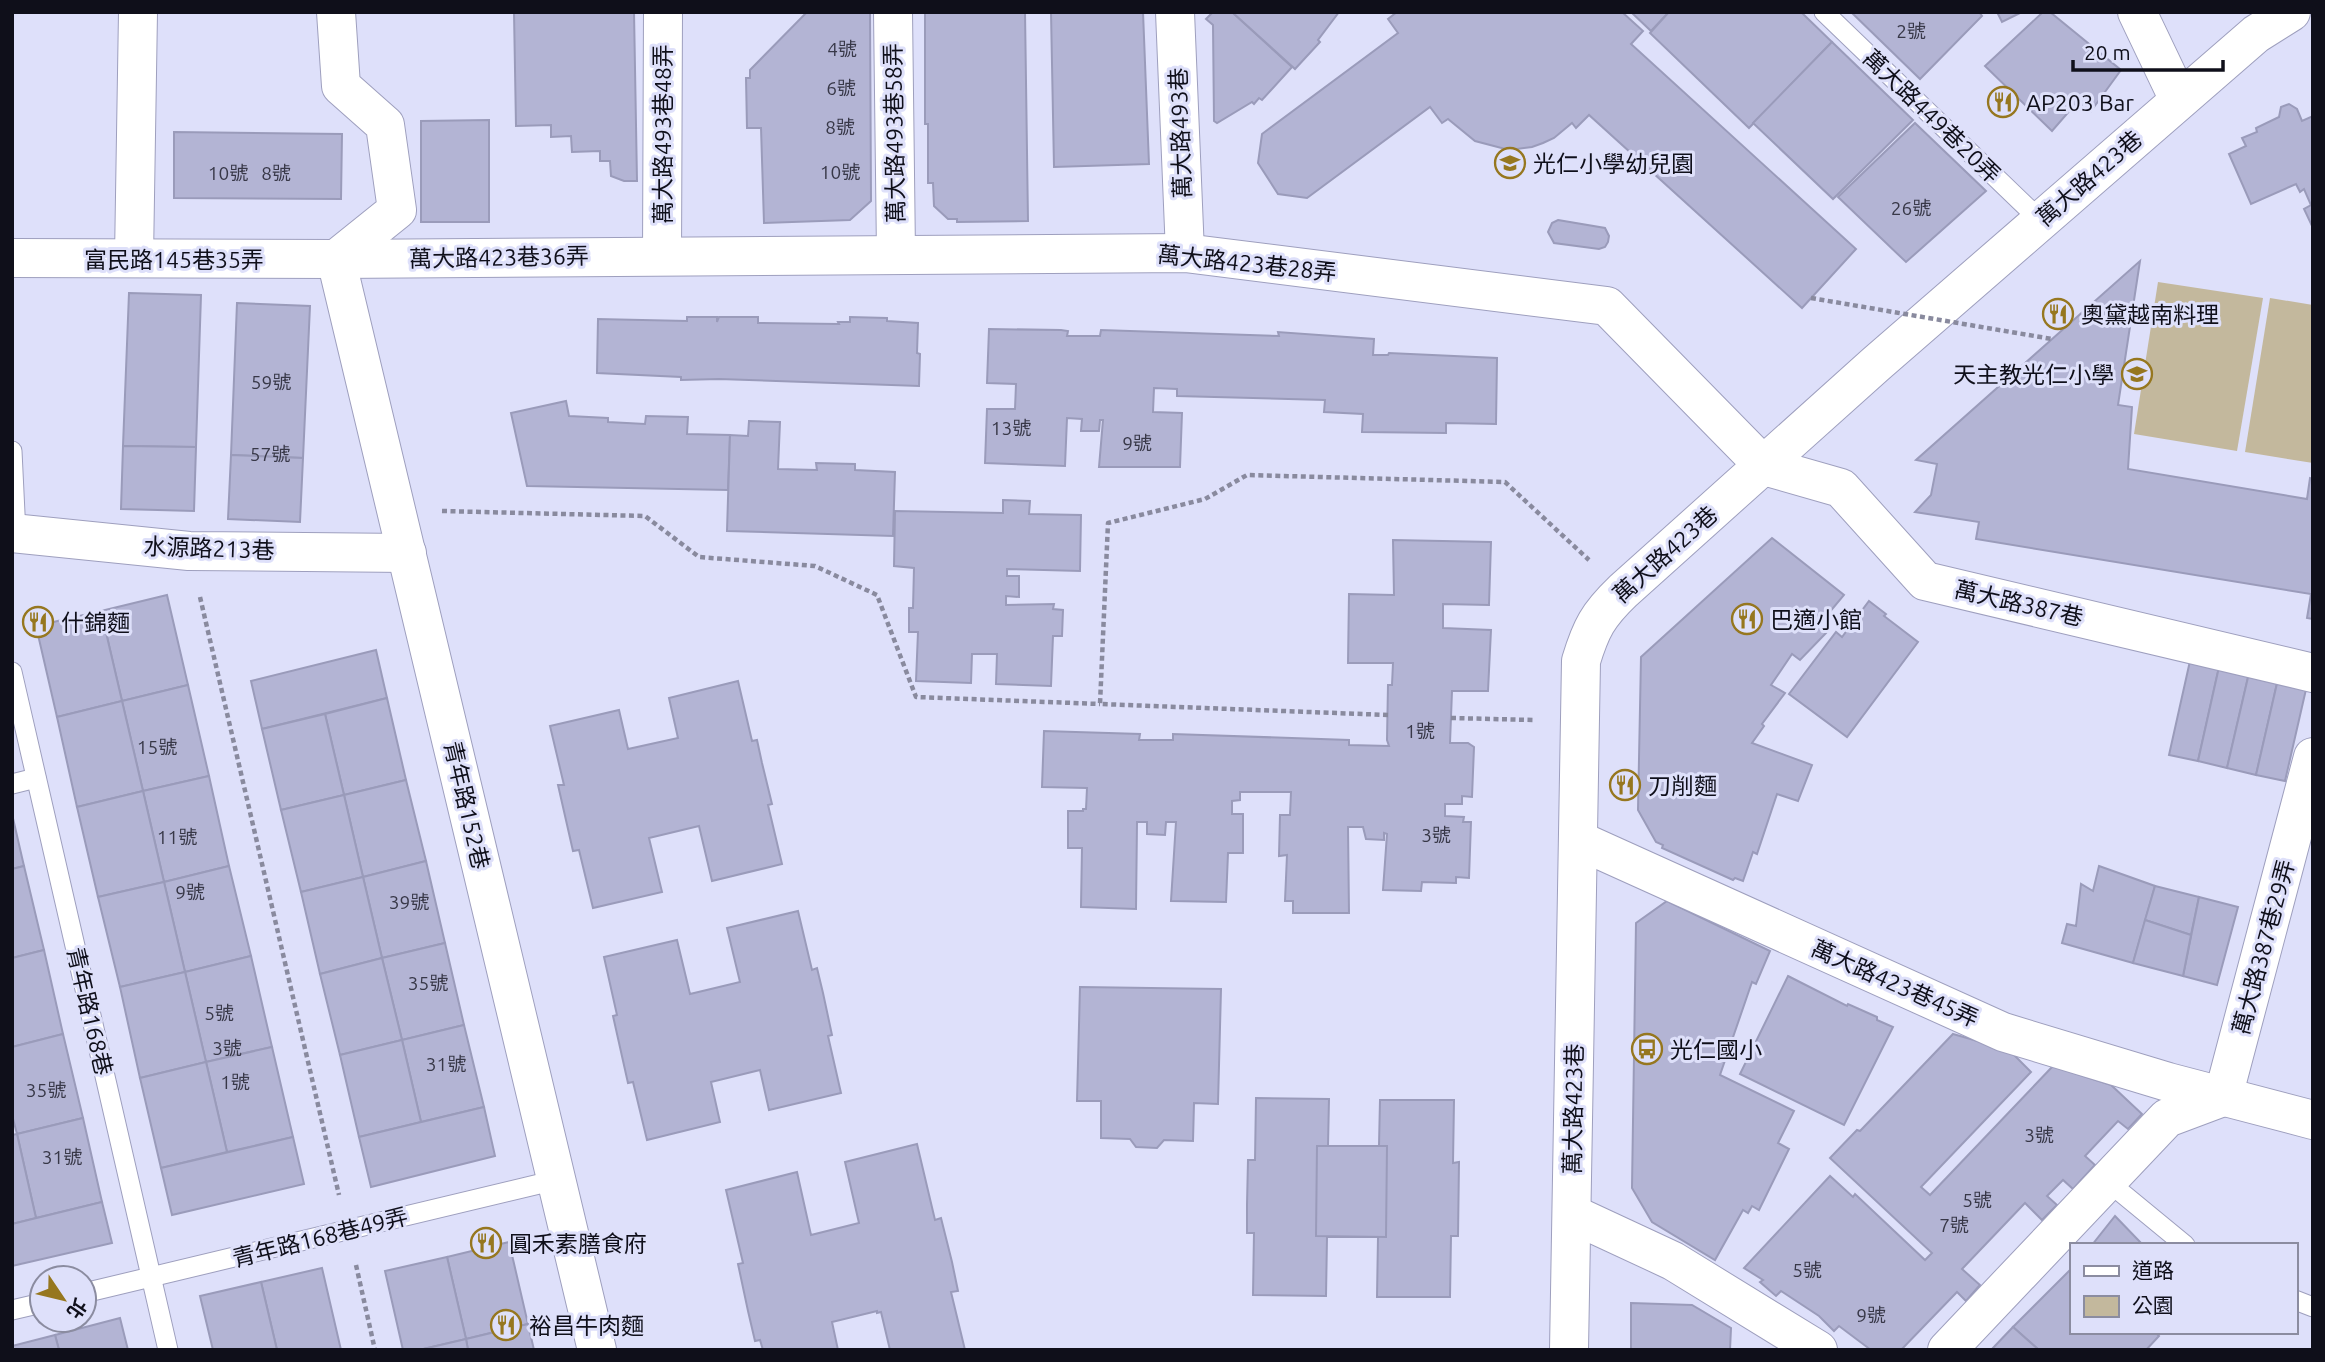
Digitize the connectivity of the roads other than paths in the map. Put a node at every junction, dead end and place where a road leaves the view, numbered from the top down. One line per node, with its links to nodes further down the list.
1 (138, 12): 15 (street)
2 (336, 12): 16 (street)
3 (663, 12): 13 (street, 萬大路493巷48弄)
4 (893, 12): 12 (street, 萬大路493巷58弄)
5 (1175, 12): 11 (street, 萬大路493巷)
6 (1824, 12): 10 (lane, 萬大路449巷20弄)
7 (2137, 12): 9 (street)
8 (2291, 12): 9 (street, 萬大路423巷)
9 (2179, 100): 10 (street, 萬大路423巷)
10 (2040, 220): 18 (street, 萬大路423巷)
11 (1185, 253): 12 (street, 萬大路423巷28弄); 18 (street, 萬大路423巷28弄)
12 (896, 254): 13 (street, 萬大路423巷28弄)
13 (662, 255): 16 (street, 萬大路423巷36弄)
14 (12, 258): 15 (street, 富民路145巷35弄)
15 (134, 258): 16 (street, 富民路145巷35弄)
16 (336, 259): 20 (street, 青年路152巷)
17 (12, 451): 19 (lane)
18 (1764, 466): 22 (street, 萬大路387巷); 26 (street, 萬大路423巷)
19 (13, 536): 20 (street, 水源路213巷)
20 (407, 552): 29 (street, 青年路152巷)
21 (12, 672): 24 (lane, 青年路168巷)
22 (2313, 673)
23 (2313, 757): 27 (street, 萬大路387巷29弄)
24 (36, 778): 25 (lane); 33 (lane, 青年路168巷)
25 (12, 784)
26 (1578, 840): 27 (street, 萬大路423巷45弄); 31 (street, 萬大路423巷)
27 (2224, 1097): 28 (street, 萬大路423巷45弄); 30 (street)
28 (2313, 1120)
29 (556, 1180): 33 (lane, 青年路168巷49弄); 36 (street, 青年路152巷)
30 (2106, 1180): 32 (lane); 39 (street)
31 (1572, 1214): 37 (street, 萬大路423巷); 38 (street)
32 (2183, 1243)
33 (150, 1278): 34 (lane, 青年路168巷49弄); 35 (lane, 青年路168巷)
34 (98, 1290)
35 (168, 1350)
36 (597, 1350)
37 (1569, 1350)
38 (1818, 1350)
39 (1947, 1350)

